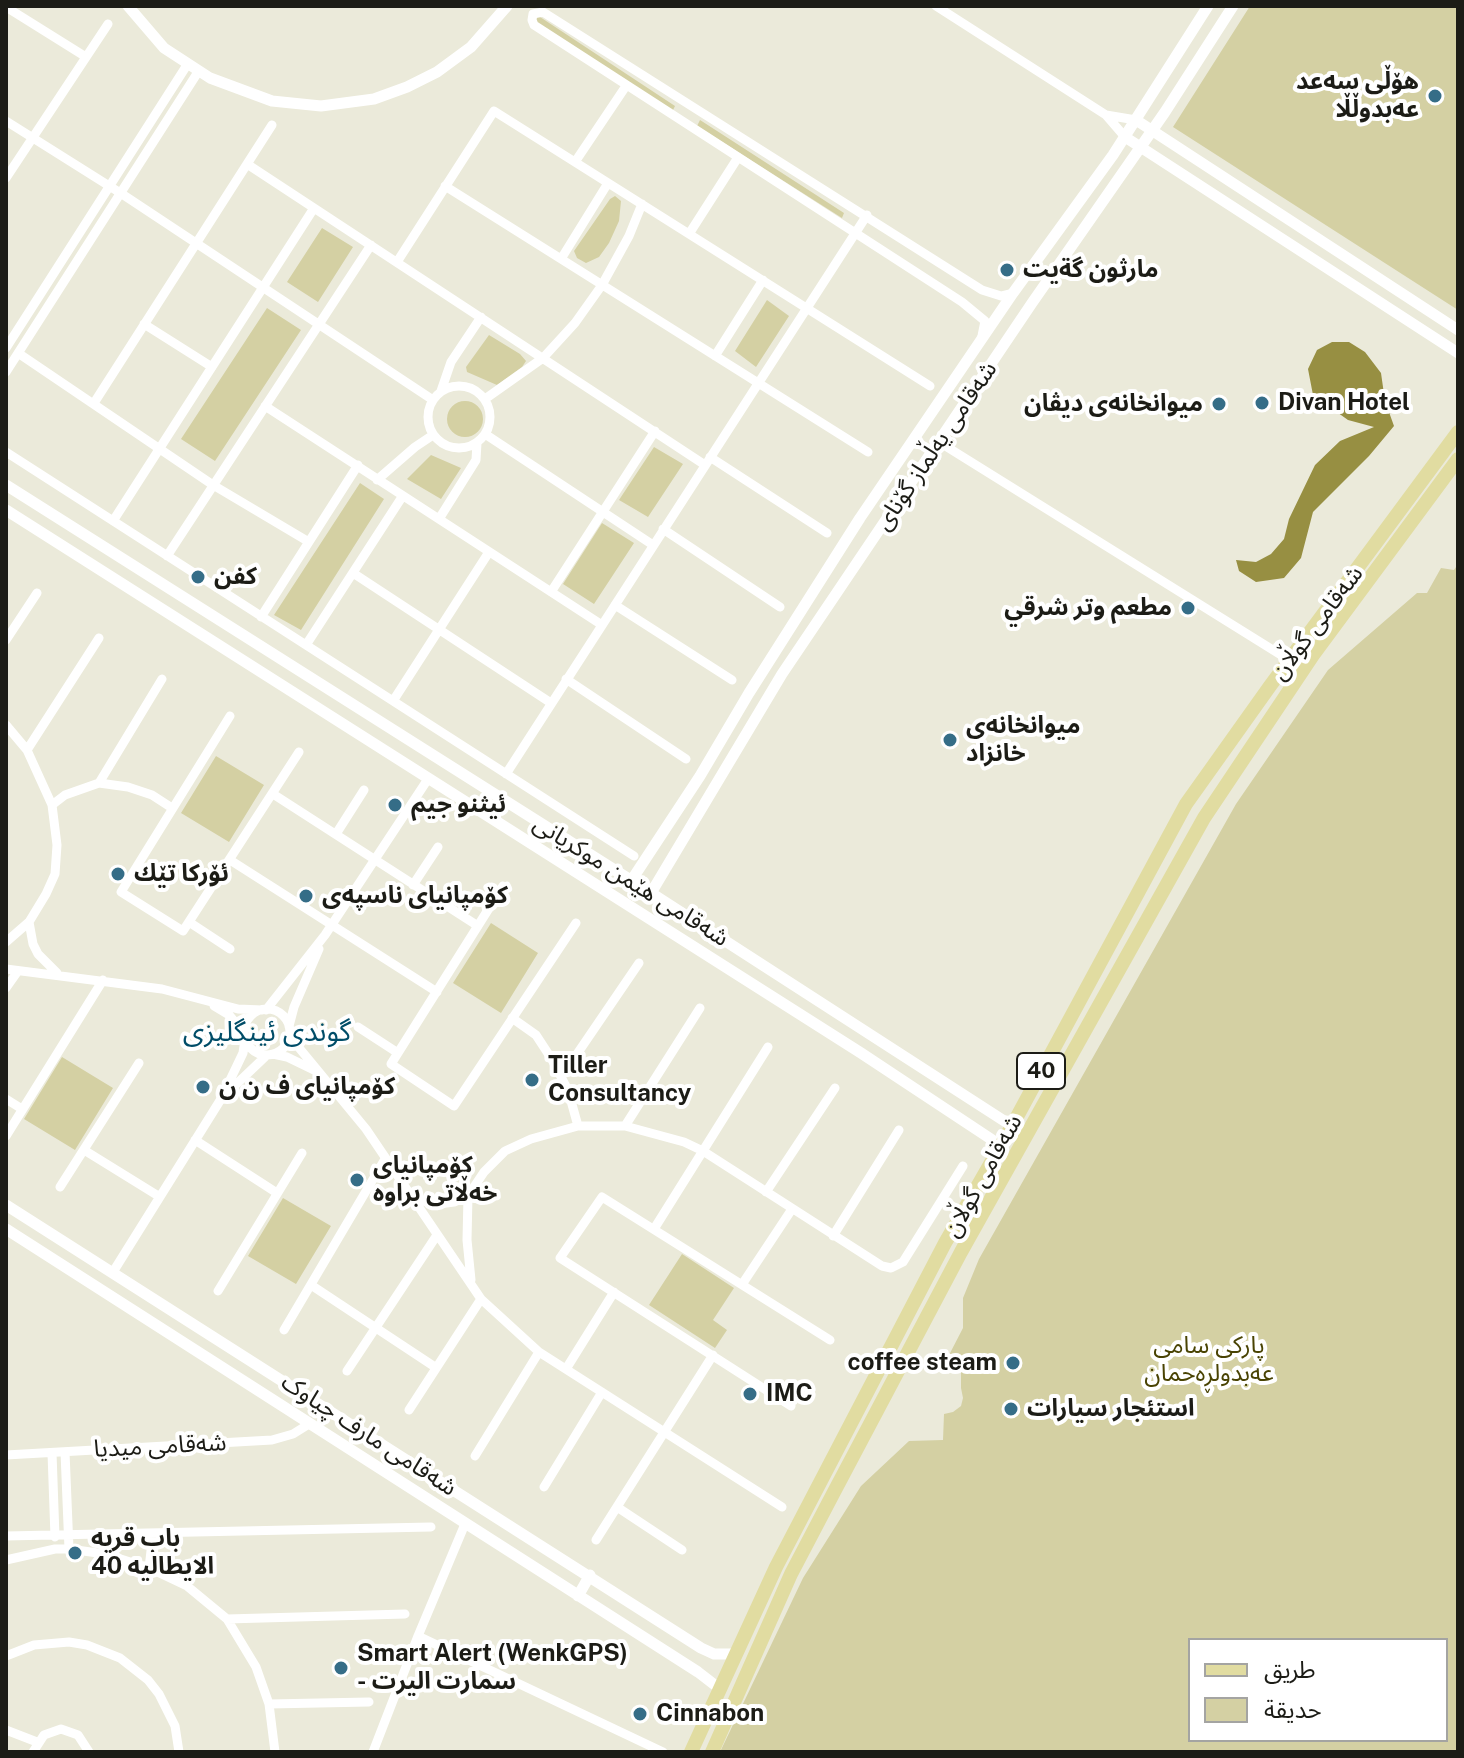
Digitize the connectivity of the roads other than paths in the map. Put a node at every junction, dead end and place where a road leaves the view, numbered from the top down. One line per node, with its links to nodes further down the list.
1 (128, 6): 10 (street)
2 (507, 6): 11 (street)
3 (936, 6): 16 (street)
4 (1208, 6): 17 (street, شەقامی یەڵماز گۆنای)
5 (1233, 6): 21 (street, شەقامی یەڵماز گۆنای)
6 (11, 8): 7 (street); 9 (street)
7 (6, 20)
8 (108, 24): 9 (street)
9 (86, 57): 23 (street)
10 (187, 65): 11 (street); 13 (street)
11 (198, 72): 14 (street)
12 (626, 86): 15 (street); 19 (street); 26 (street)
13 (169, 94): 14 (street); 30 (street)
14 (179, 102): 32 (street)
15 (692, 104): 19 (street); 35 (street)
16 (1106, 115): 17 (street); 22 (street)
17 (1136, 120): 21 (street); 22 (street, شەقامی یەڵماز گۆنای)
18 (6, 121): 23 (street)
19 (682, 122): 25 (street)
20 (272, 125): 27 (street)
21 (1152, 130): 24 (street, شەقامی یەڵماز گۆنای); 50 (street)
22 (1125, 137): 24 (street); 45 (street, شەقامی یەڵماز گۆنای)
23 (33, 138): 28 (street); 30 (street)
24 (1140, 147): 54 (street); 70 (street, شەقامی یەڵماز گۆنای)
25 (737, 159): 36 (street); 37 (street)
26 (575, 162): 29 (street); 31 (street)
27 (247, 164): 34 (street); 38 (street)
28 (6, 178)
29 (608, 183): 33 (street); 40 (street)
30 (110, 186): 32 (street); 52 (street)
31 (445, 186): 40 (street); 41 (street)
32 (122, 194): 38 (street); 53 (street)
33 (642, 204): 37 (street); 43 (street)
34 (314, 208): 39 (street); 44 (street)
35 (867, 215): 36 (street); 45 (street)
36 (855, 233): 46 (street); 51 (street)
37 (689, 234): 42 (street)
38 (196, 243): 44 (street); 48 (street)
39 (371, 245): 41 (street); 49 (street)
40 (561, 259): 43 (street)
41 (397, 262): 47 (street)
42 (763, 280): 46 (street); 55 (street)
43 (602, 285): 55 (street); 56 (street)
44 (263, 288): 49 (street); 57 (street)
45 (1013, 293): 51 (street, شەقامی یەڵماز گۆنای)
46 (806, 308): 59 (street); 60 (street)
47 (481, 317): 56 (street); 61 (street)
48 (144, 324): 57 (street); 64 (street)
49 (317, 325): 63 (street); 65 (street)
50 (1458, 330)
51 (981, 343): 81 (street, شەقامی یەڵماز گۆنای)
52 (6, 348)
53 (18, 353): 58 (street); 64 (street)
54 (1458, 353)
55 (715, 356): 59 (street)
56 (543, 358): 62 (street); 66 (street)
57 (212, 367): 72 (street)
58 (6, 372)
59 (758, 383): 74 (street); 76 (street)
60 (930, 386)
61 (441, 392): 62 (street); 63 (street)
62 (485, 399): 68 (street)
63 (433, 400): 69 (street)
64 (94, 403): 72 (street)
65 (265, 406): 77 (street); 80 (street)
66 (655, 431): 76 (street); 85 (street)
67 (1458, 432): 90 (main road, شەقامی گوڵان / 40)
68 (485, 434): 71 (street); 85 (street)
69 (433, 435): 71 (street); 78 (street)
70 (939, 442): 83 (street, شەقامی یەڵماز گۆنای); 109 (street)
71 (477, 443): 86 (street)
72 (159, 448): 80 (street); 87 (street)
73 (6, 452): 87 (street)
74 (868, 452)
75 (1458, 459): 92 (main road, شەقامی گوڵان / 40)
76 (707, 461): 88 (street); 89 (street)
77 (358, 465): 78 (street); 91 (street)
78 (377, 480): 82 (street)
79 (6, 485): 99 (street, شەقامی هێمن موکریانی)
80 (213, 485): 91 (street); 95 (street)
81 (880, 489): 83 (street); 132 (street, شەقامی یەڵماز گۆنای)
82 (402, 497): 86 (street); 96 (street)
83 (899, 501): 135 (street, شەقامی یەڵماز گۆنای)
84 (6, 510): 102 (street, شەقامی هێمن موکریانی)
85 (602, 512): 93 (street); 97 (street)
86 (439, 519): 94 (street)
87 (113, 521): 95 (street)
88 (663, 529): 93 (street); 101 (street)
89 (827, 533)
90 (1383, 533): 92 (main road); 109 (main road, شەقامی گوڵان / 40)
91 (309, 542): 103 (street)
92 (1396, 543): 253 (main road, شەقامی گوڵان / 40)
93 (653, 545): 100 (street)
94 (489, 552): 97 (street); 105 (street)
95 (167, 556): 103 (street)
96 (353, 573): 105 (street); 108 (street)
97 (551, 592): 104 (street)
98 (37, 593): 107 (street)
99 (180, 595): 102 (street); 132 (street, شەقامی هێمن موکریانی)
100 (615, 605): 104 (street); 112 (street)
101 (780, 607)
102 (169, 613): 121 (street, شەقامی هێمن موکریانی)
103 (261, 617): 108 (street)
104 (602, 625): 111 (street)
105 (439, 629): 113 (street); 114 (street)
106 (99, 638): 117 (street)
107 (6, 640)
108 (306, 645): 113 (street)
109 (1289, 660): 172 (main road, شەقامی گوڵان / 40)
110 (162, 679): 122 (street)
111 (566, 679): 114 (street); 119 (street)
112 (732, 680)
113 (393, 701): 120 (street)
114 (551, 703): 120 (street)
115 (230, 716): 126 (street)
116 (6, 725): 117 (street)
117 (27, 750): 125 (street)
118 (299, 752): 124 (street)
119 (686, 759)
120 (506, 774): 129 (street)
121 (428, 779): 131 (street); 159 (street, شەقامی هێمن موکریانی)
122 (99, 783): 125 (street); 126 (street)
123 (364, 790): 127 (street)
124 (273, 794): 127 (street); 130 (street)
125 (52, 805): 136 (street)
126 (172, 808): 137 (street)
127 (336, 834): 131 (street)
128 (438, 847): 133 (street)
129 (634, 856)
130 (230, 860): 137 (street); 139 (street)
131 (374, 860): 133 (street); 139 (street)
132 (631, 881): 135 (street, شەقامی هێمن موکریانی)
133 (413, 885): 140 (street)
134 (503, 886): 140 (street)
135 (651, 893): 155 (street, شەقامی هێمن موکریانی)
136 (29, 922): 142 (street); 147 (street)
137 (189, 922): 143 (street)
138 (576, 923): 154 (street)
139 (332, 925): 141 (street); 150 (street)
140 (478, 926): 150 (street)
141 (325, 935): 153 (street); 157 (street)
142 (6, 942)
143 (230, 949)
144 (639, 963): 165 (street)
145 (6, 969): 146 (street)
146 (18, 971): 147 (street); 149 (street)
147 (62, 975): 148 (street)
148 (103, 980): 151 (street); 169 (street)
149 (6, 988)
150 (437, 992): 161 (street)
151 (201, 998): 153 (street); 158 (street)
152 (700, 1008): 171 (street)
153 (264, 1010): 157 (street); 158 (street)
154 (512, 1018): 161 (street); 165 (street)
155 (852, 1022): 159 (street); 172 (street, شەقامی هێمن موکریانی)
156 (358, 1027): 161 (street)
157 (290, 1029): 162 (street); 164 (street)
158 (244, 1036): 162 (street); 168 (street)
159 (839, 1039): 176 (street, شەقامی هێمن موکریانی)
160 (768, 1047): 178 (street)
161 (398, 1053)
162 (270, 1055): 164 (street); 168 (street)
163 (139, 1063): 177 (street)
164 (321, 1074): 180 (street)
165 (562, 1076): 170 (street)
166 (835, 1088): 183 (street)
167 (6, 1099): 169 (street)
168 (221, 1099): 175 (street)
169 (22, 1109): 174 (street)
170 (578, 1126): 171 (street); 186 (street)
171 (625, 1126): 178 (street)
172 (1012, 1126): 176 (main road, شەقامی گوڵان / 40)
173 (899, 1130): 193 (street)
174 (6, 1136)
175 (195, 1140): 184 (street); 187 (street)
176 (1000, 1145): 240 (main road, شەقامی گوڵان / 40)
177 (84, 1150): 182 (street); 187 (street)
178 (703, 1151): 183 (street); 190 (street)
179 (302, 1153): 184 (street)
180 (385, 1159): 185 (street); 197 (street)
181 (963, 1166): 193 (street)
182 (60, 1187)
183 (766, 1192): 189 (street)
184 (277, 1193): 198 (street)
185 (411, 1194): 186 (street); 192 (street)
186 (468, 1196): 196 (street)
187 (160, 1197): 194 (street)
188 (6, 1205): 194 (street, شەقامی مارف چیاوک)
189 (792, 1209): 193 (street); 195 (street)
190 (654, 1229): 195 (street); 199 (street)
191 (8, 1233): 205 (street, شەقامی مارف چیاوک)
192 (437, 1235): 196 (street); 202 (street)
193 (833, 1236)
194 (113, 1272): 201 (street, شەقامی مارف چیاوک)
195 (743, 1283): 204 (street)
196 (472, 1284): 200 (street)
197 (311, 1285): 202 (street); 203 (street)
198 (218, 1291)
199 (614, 1292): 207 (street); 209 (street)
200 (481, 1299): 206 (street); 208 (street)
201 (200, 1326): 205 (street); 235 (street, شەقامی مارف چیاوک)
202 (376, 1326): 208 (street); 210 (street)
203 (284, 1330)
204 (830, 1340)
205 (188, 1346): 214 (street, شەقامی مارف چیاوک)
206 (539, 1352): 209 (street); 219 (street)
207 (713, 1355): 212 (street); 215 (street)
208 (435, 1367): 213 (street)
209 (566, 1369): 211 (street)
210 (347, 1371)
211 (602, 1392): 215 (street); 220 (street)
212 (791, 1406)
213 (409, 1410)
214 (309, 1424): 216 (street, شەقامی میدیا); 223 (street, شەقامی مارف چیاوک)
215 (666, 1431): 221 (street); 222 (street)
216 (65, 1452): 217 (street, شەقامی میدیا); 226 (street)
217 (52, 1453): 218 (street, شەقامی میدیا); 225 (street)
218 (6, 1455)
219 (475, 1456)
220 (544, 1487)
221 (617, 1507): 229 (street); 232 (street)
222 (782, 1507)
223 (465, 1524): 236 (street, شەقامی مارف چیاوک); 239 (street)
224 (431, 1527): 227 (street)
225 (55, 1534): 226 (street); 228 (street); 230 (street)
226 (68, 1534): 227 (street); 231 (street)
227 (153, 1534): 234 (street)
228 (6, 1536)
229 (596, 1540)
230 (55, 1549): 231 (street); 233 (street)
231 (69, 1549): 234 (street)
232 (682, 1550)
233 (6, 1560)
234 (149, 1568): 238 (street)
235 (590, 1575): 236 (street); 240 (street, شەقامی مارف چیاوک)
236 (578, 1596): 242 (street, شەقامی مارف چیاوک)
237 (405, 1614): 238 (street)
238 (227, 1619): 244 (street)
239 (418, 1636): 250 (street); 251 (street)
240 (735, 1654): 242 (main road, شەقامی گوڵان / 40)
241 (6, 1656): 248 (street)
242 (720, 1689): 252 (main road, شەقامی گوڵان / 40)
243 (369, 1702): 244 (street)
244 (269, 1704): 249 (street)
245 (6, 1730): 246 (street)
246 (35, 1747): 247 (street)
247 (89, 1752)
248 (179, 1752)
249 (274, 1752)
250 (373, 1752)
251 (663, 1752)
252 (691, 1752)
253 (712, 1752)

